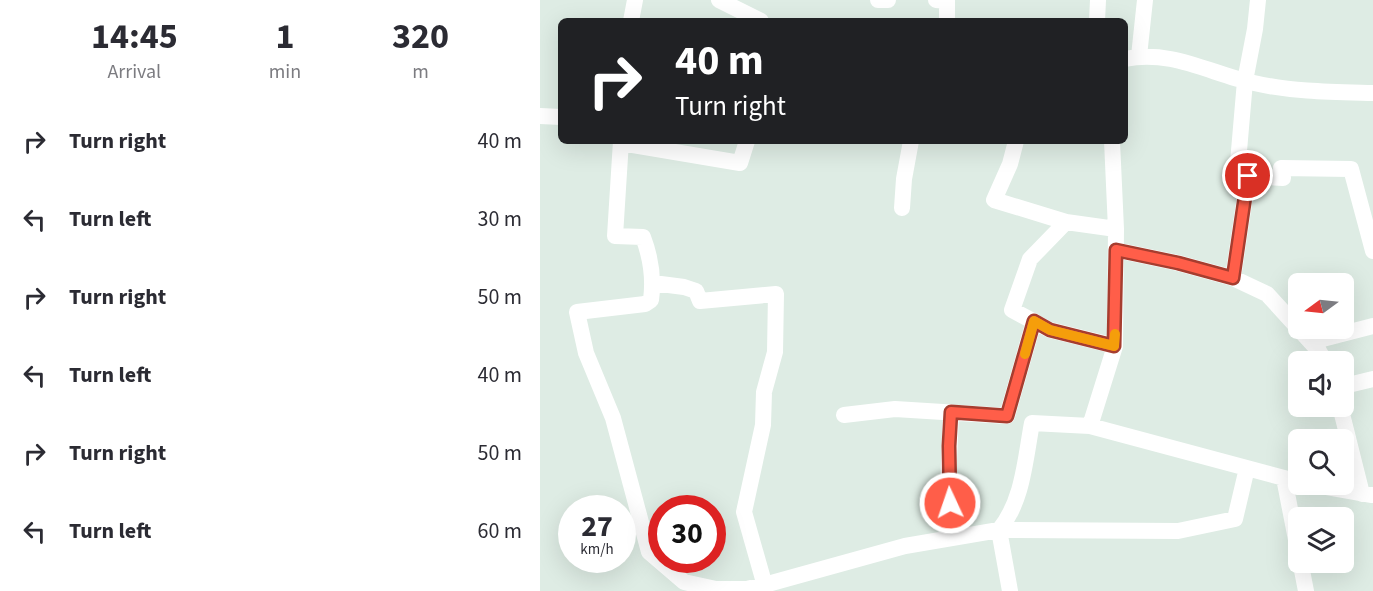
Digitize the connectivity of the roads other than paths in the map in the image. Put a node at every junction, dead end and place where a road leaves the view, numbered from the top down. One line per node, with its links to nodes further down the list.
1 (635, 0): 9 (street)
2 (719, 0): 10 (street)
3 (878, 0): 4 (street)
4 (888, 0)
5 (944, 0): 11 (street)
6 (1098, 0): 12 (street)
7 (1145, 0): 13 (street)
8 (1258, 0): 14 (street)
9 (632, 18)
10 (754, 18)
11 (947, 18)
12 (1097, 18)
13 (1132, 58): 14 (street)
14 (1245, 81): 15 (street); 24 (street)
15 (1373, 93)
16 (540, 116): 17 (street)
17 (558, 117)
18 (621, 144): 31 (street)
19 (632, 144): 20 (street)
20 (746, 144)
21 (910, 144): 25 (street)
22 (1015, 144): 26 (street)
23 (1112, 144): 27 (street)
24 (1248, 176): 29 (street); 30 (street)
25 (902, 208)
26 (1066, 222): 27 (street); 32 (street)
27 (1116, 229): 28 (street)
28 (1116, 250): 30 (street); 35 (street)
29 (1373, 251)
30 (1233, 278): 34 (street)
31 (653, 283): 49 (street); 49 (street)
32 (1034, 321): 35 (street); 39 (street)
33 (1373, 326): 34 (street)
34 (1311, 342): 36 (street)
35 (1114, 346): 42 (street)
36 (1319, 351)
37 (1373, 379): 38 (street)
38 (1354, 384)
39 (951, 412): 40 (street); 48 (street)
40 (844, 415)
41 (1343, 417): 45 (street)
42 (1090, 426): 43 (street); 47 (street)
43 (1247, 468): 44 (street); 47 (street)
44 (1288, 479)
45 (1367, 494)
46 (1293, 495): 51 (street)
47 (999, 530): 48 (street); 50 (street)
48 (953, 536): 49 (street)
49 (755, 589)
50 (1010, 591)
51 (1306, 591)

